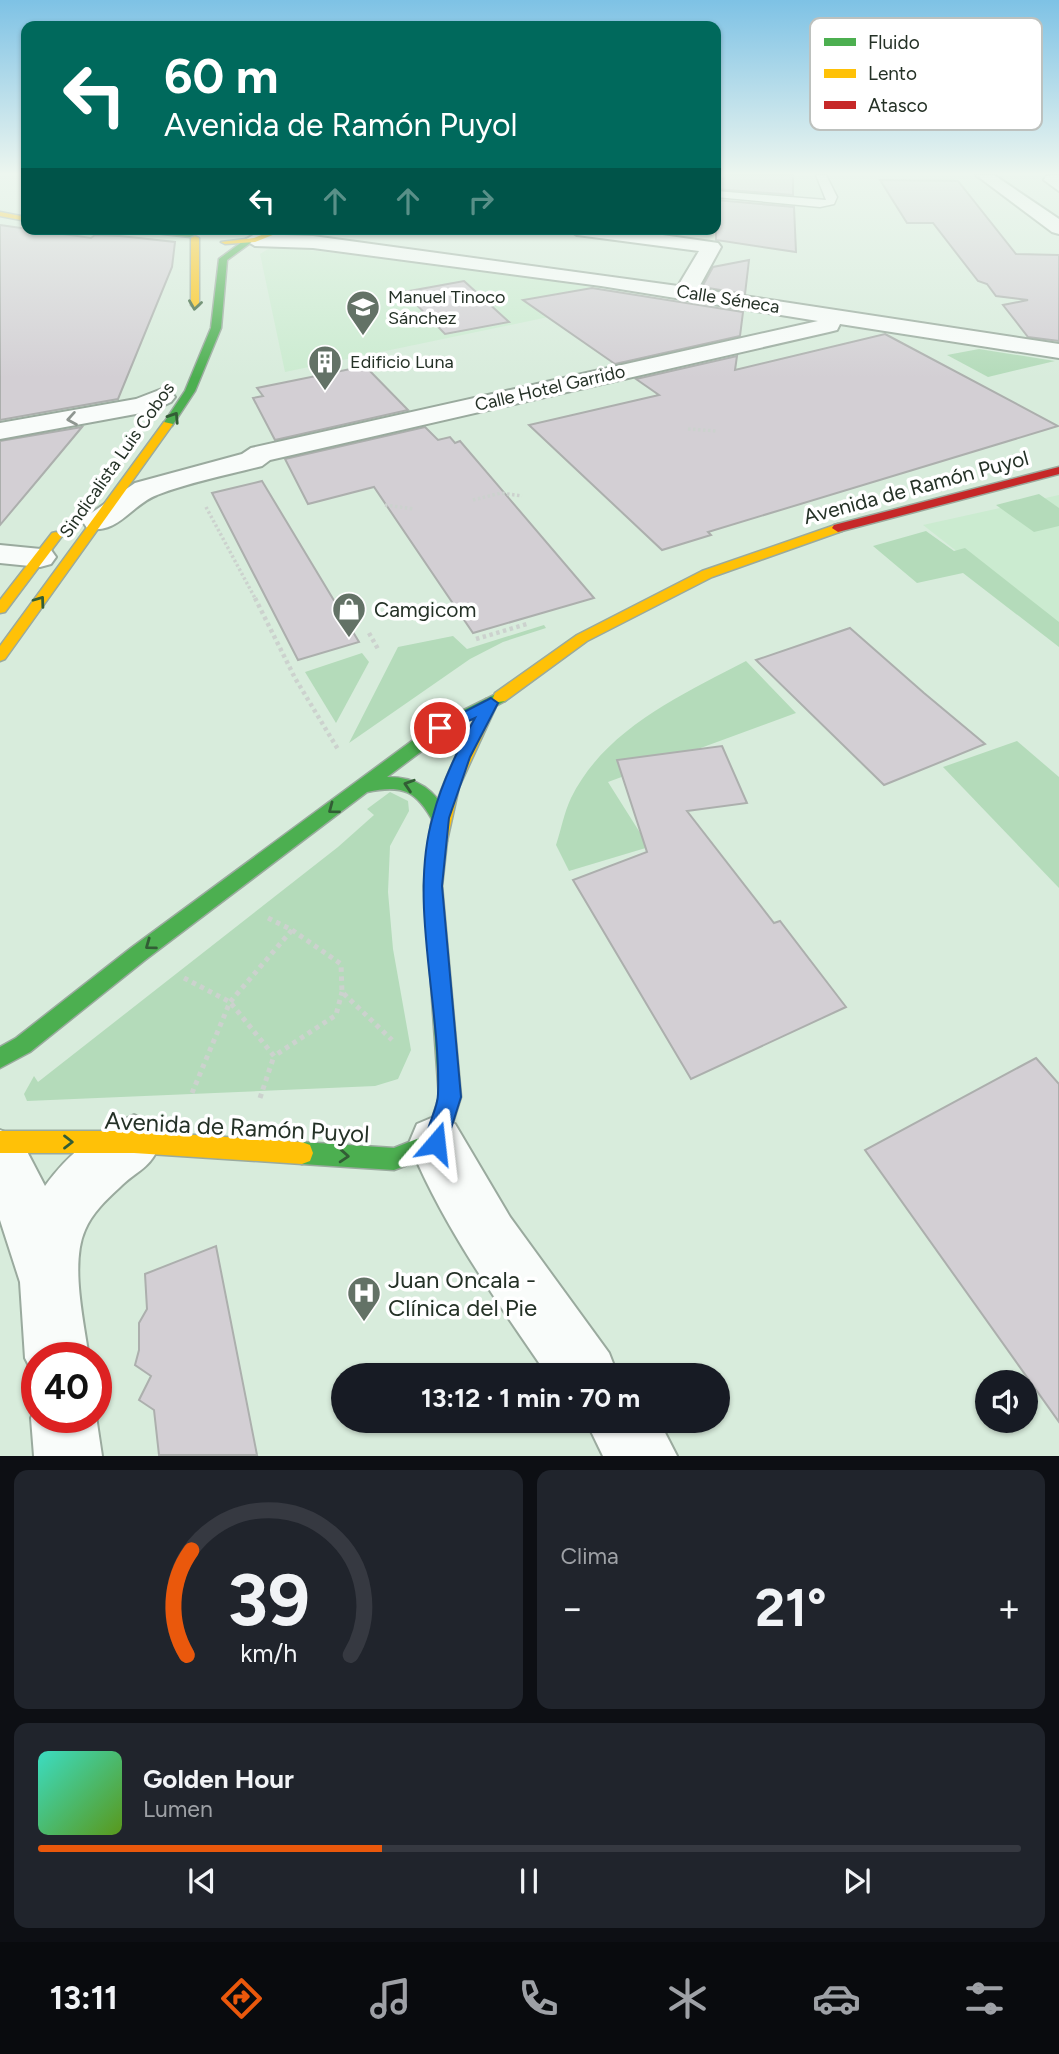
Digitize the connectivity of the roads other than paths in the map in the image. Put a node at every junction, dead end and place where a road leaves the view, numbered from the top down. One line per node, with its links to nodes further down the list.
1 (191, 243): 7 (street, one-way to 7)
2 (248, 243): 11 (street, Sindicalista Luis Cobos, one-way to 2)
3 (331, 243): 5 (street, Calle Séneca)
4 (681, 243): 5 (street)
5 (685, 292): 6 (street, Calle Séneca)
6 (831, 315): 8 (street, Calle Séneca); 12 (street, Calle Hotel Garrido)
7 (193, 321)
8 (1059, 351)
9 (166, 388): 10 (street, one-way to 10); 11 (street, Sindicalista Luis Cobos)
10 (0, 431)
11 (150, 432): 12 (street, Calle Hotel Garrido); 14 (street, Sindicalista Luis Cobos)
12 (261, 454): 14 (street, Calle Hotel Garrido)
13 (1059, 470): 20 (street, Avenida de Ramón Puyol)
14 (98, 522): 19 (street, Sindicalista Luis Cobos, one-way to 14)
15 (63, 527): 17 (street, Sindicalista Luis Cobos)
16 (0, 554): 17 (street)
17 (40, 557): 18 (street, Sindicalista Luis Cobos)
18 (0, 609)
19 (0, 656)
20 (491, 703): 21 (street, Avenida de Ramón Puyol); 22 (street, Avenida de Ramón Puyol)
21 (361, 787): 22 (street, one-way to 21); 23 (street, Avenida de Ramón Puyol, one-way to 23)
22 (440, 818): 26 (street, Avenida de Ramón Puyol)
23 (23, 1045): 24 (street, Avenida de Ramón Puyol); 25 (street, Avenida de Ramón Puyol)
24 (0, 1058)
25 (0, 1076)
26 (443, 1120): 28 (street, Avenida de Ramón Puyol, one-way to 26); 32 (street)
27 (0, 1142): 28 (street, Avenida de Ramón Puyol, one-way to 28)
28 (152, 1144): 30 (street)
29 (0, 1158): 30 (street)
30 (47, 1280): 31 (street)
31 (55, 1342)
32 (577, 1363)
33 (66, 1433): 35 (street)
34 (627, 1433): 36 (street)
35 (68, 1455)
36 (643, 1455)

